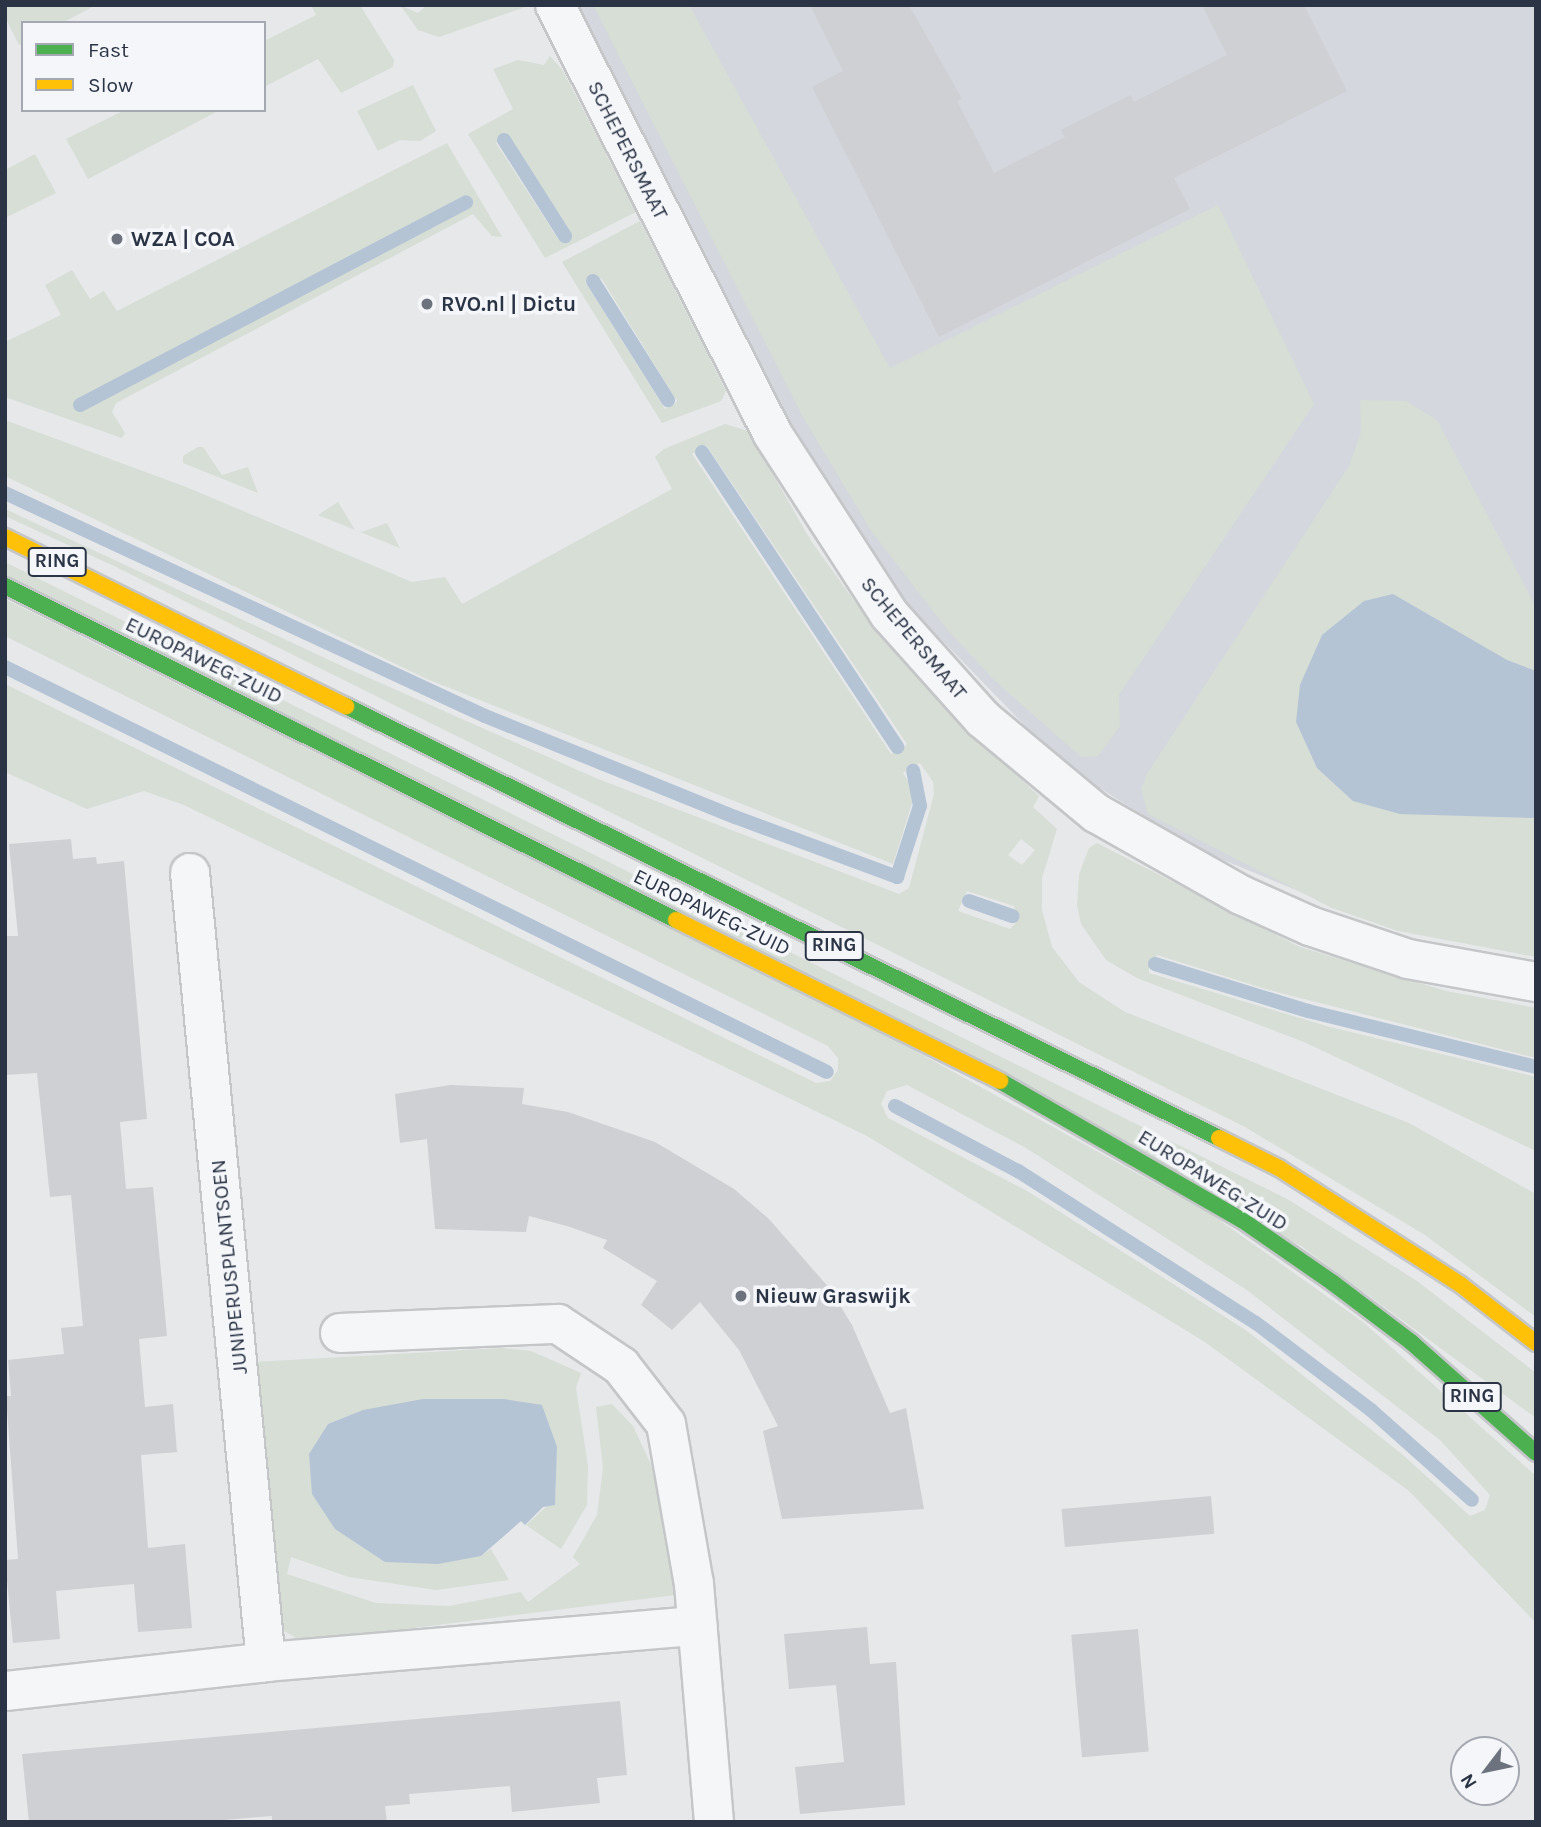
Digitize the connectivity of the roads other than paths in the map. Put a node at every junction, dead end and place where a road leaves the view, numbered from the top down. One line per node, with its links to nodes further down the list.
1 (555, 5): 5 (street, SCHEPERSMAAT)
2 (5, 537): 7 (main road, EUROPAWEG-ZUID / RING)
3 (5, 586): 8 (main road, EUROPAWEG-ZUID / RING)
4 (190, 873): 10 (street, JUNIPERUSPLANTSOEN)
5 (1536, 982)
6 (340, 1333): 9 (street)
7 (1536, 1343)
8 (1536, 1453)
9 (698, 1626): 10 (street); 12 (street)
10 (267, 1662): 11 (street)
11 (5, 1691)
12 (714, 1822)

